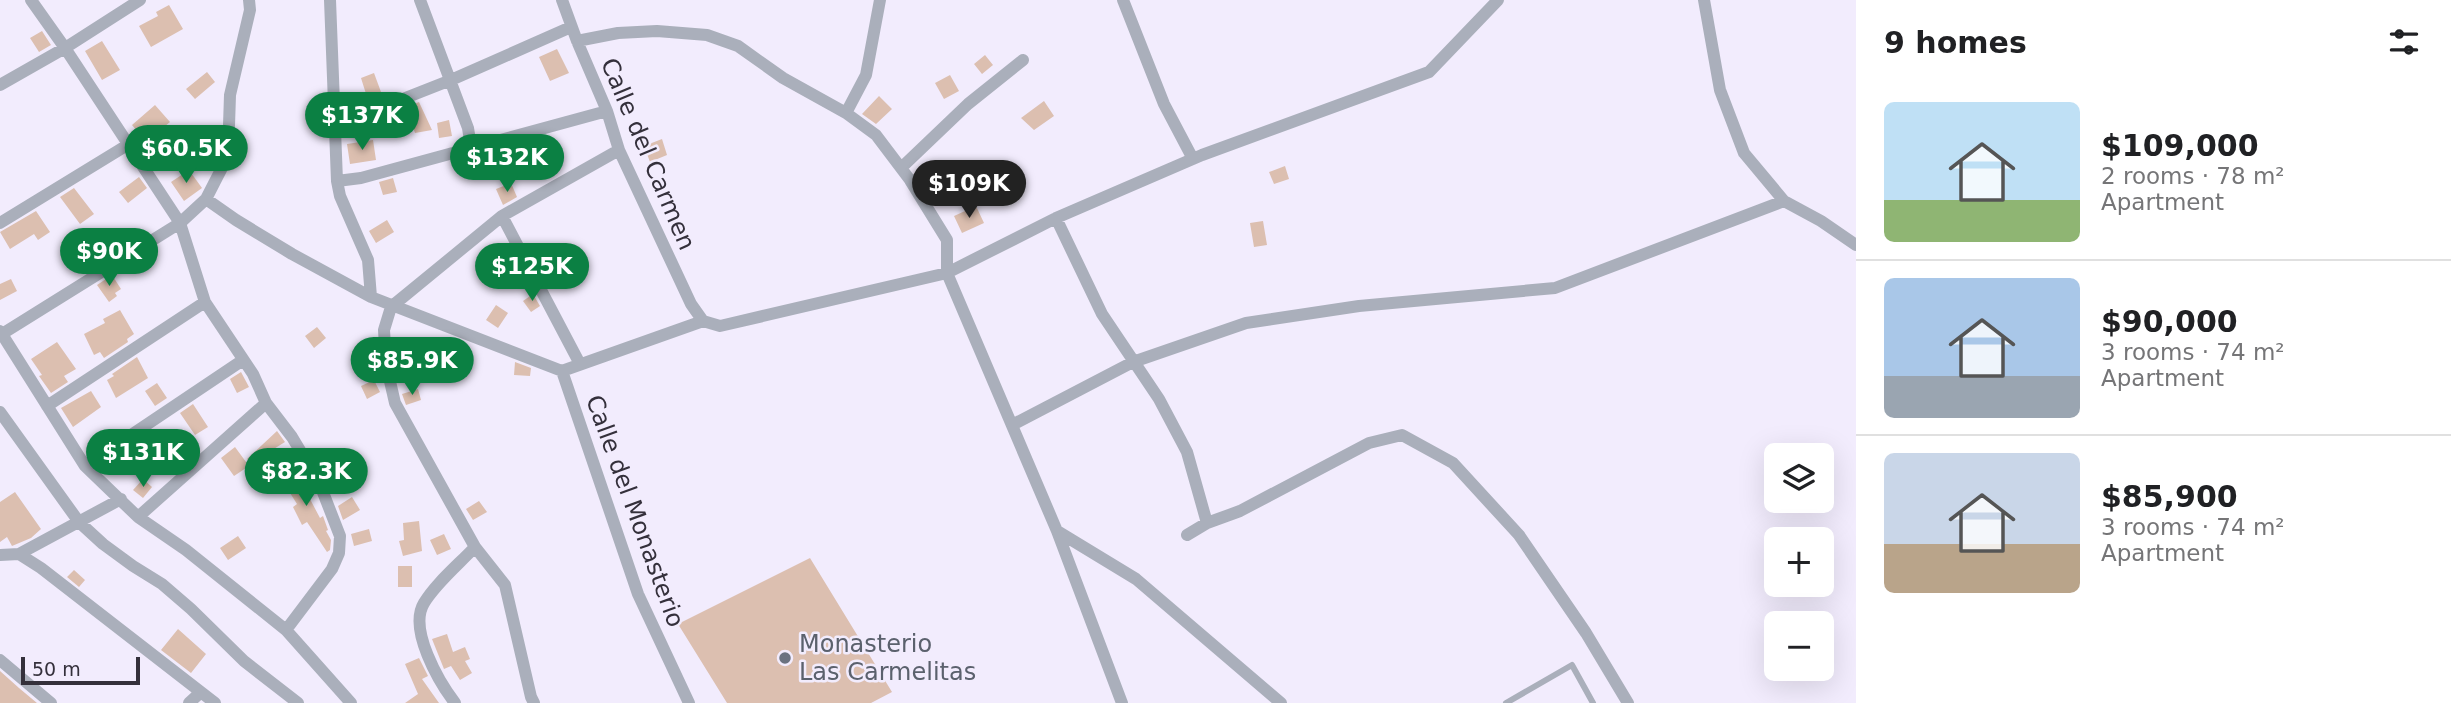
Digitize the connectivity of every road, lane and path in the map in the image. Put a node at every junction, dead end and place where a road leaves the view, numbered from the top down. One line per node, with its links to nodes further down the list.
1 (31, 0): 13 (street)
2 (140, 0): 13 (street)
3 (249, 0): 26 (street)
4 (330, 0): 19 (street)
5 (420, 0): 15 (street)
6 (880, 0): 18 (street)
7 (1123, 0): 23 (street)
8 (1498, 0): 23 (street)
9 (1704, 0): 27 (street)
10 (567, 2): 11 (street, Calle del Carmen)
11 (571, 27): 12 (street, Calle del Carmen); 15 (street)
12 (577, 41): 17 (street, Calle del Carmen); 18 (street)
13 (65, 48): 16 (street); 20 (street)
14 (1023, 60): 24 (street)
15 (450, 80): 19 (street); 21 (street)
16 (0, 85)
17 (607, 111): 21 (street); 22 (street, Calle del Carmen)
18 (846, 113): 24 (street)
19 (334, 126): 25 (street)
20 (129, 144): 30 (street); 31 (street)
21 (471, 147): 25 (street)
22 (619, 150): 28 (street); 37 (street, Calle del Carmen)
23 (1193, 159): 29 (street)
24 (901, 168): 33 (street)
25 (337, 181): 34 (street)
26 (206, 199): 31 (street); 34 (street)
27 (1784, 201): 32 (street); 40 (street)
28 (502, 216): 36 (street); 41 (street)
29 (1056, 218): 33 (street); 40 (street)
30 (0, 223)
31 (180, 223): 35 (street); 38 (street)
32 (1856, 244)
33 (947, 273): 37 (street); 46 (street)
34 (371, 297): 36 (street)
35 (205, 302): 39 (street); 44 (street)
36 (391, 307): 42 (street); 54 (street)
37 (703, 321): 41 (street)
38 (1, 333): 44 (street)
39 (243, 360): 43 (street); 47 (street)
40 (1133, 362): 46 (street); 51 (street)
41 (580, 364): 42 (street)
42 (562, 371): 67 (street, Calle del Monasterio)
43 (266, 403): 49 (street); 57 (street)
44 (47, 406): 47 (street)
45 (0, 412): 50 (street)
46 (1012, 425): 52 (street)
47 (85, 466): 48 (street)
48 (121, 499): 49 (street); 50 (street)
49 (138, 517): 57 (street)
50 (79, 522): 55 (street); 63 (street)
51 (1207, 523): 53 (street); 72 (street)
52 (1057, 531): 68 (street); 69 (street)
53 (1187, 535)
54 (475, 547): 65 (street); 66 (street)
55 (19, 554): 56 (street); 59 (street)
56 (0, 555)
57 (286, 630): 64 (street)
58 (0, 660): 60 (street)
59 (201, 692): 61 (street); 62 (street)
60 (51, 703)
61 (189, 703)
62 (215, 703)
63 (298, 703)
64 (351, 703)
65 (455, 703)
66 (534, 703)
67 (689, 703)
68 (1122, 703)
69 (1281, 703)
70 (1506, 703): 71 (lane)
71 (1593, 703)
72 (1628, 703)

